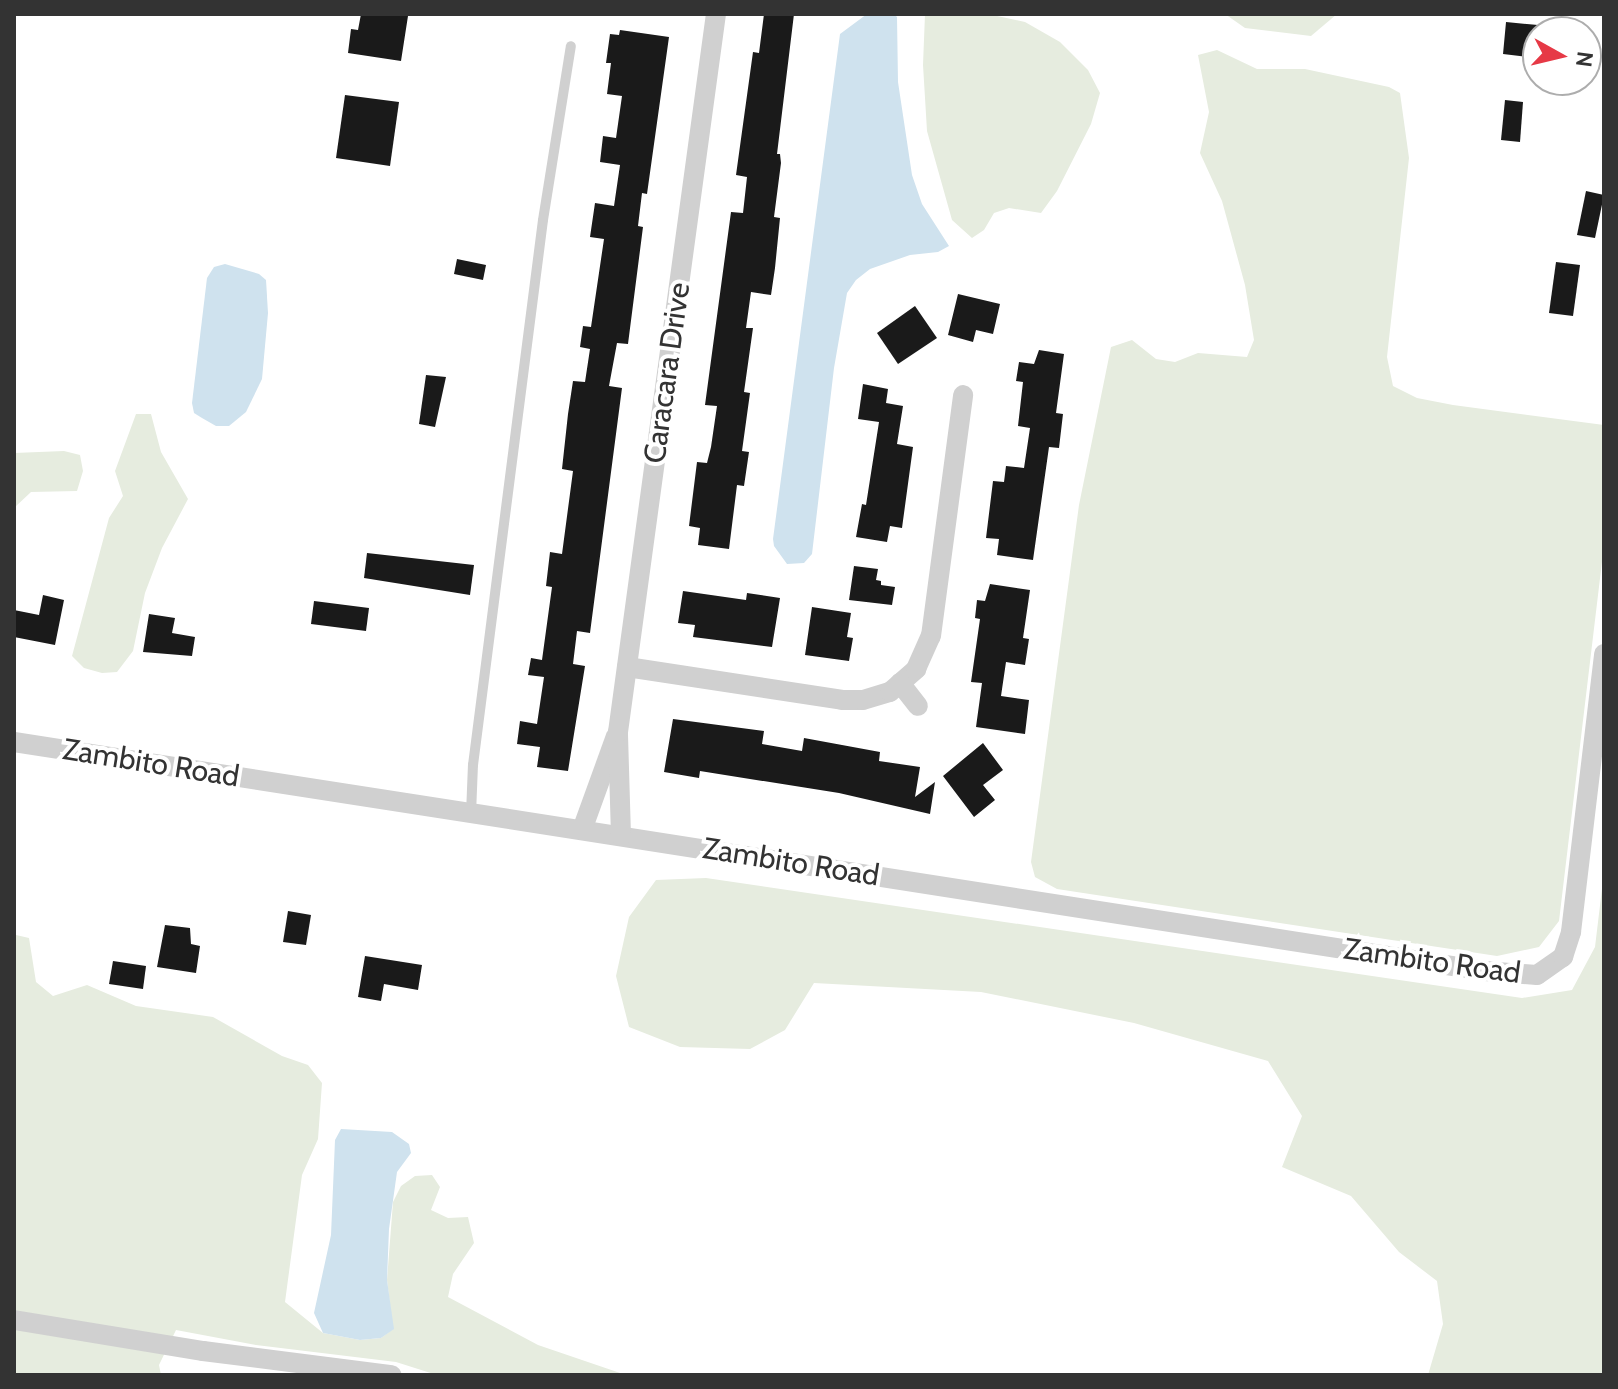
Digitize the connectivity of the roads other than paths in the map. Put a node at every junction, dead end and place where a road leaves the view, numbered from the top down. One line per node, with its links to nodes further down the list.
1 (716, 14): 5 (street, Caracara Drive)
2 (571, 46): 10 (lane)
3 (963, 395): 6 (street)
4 (1604, 654): 12 (street, Zambito Road)
5 (627, 667): 6 (street); 8 (street, Caracara Drive)
6 (900, 683): 7 (street)
7 (918, 706)
8 (618, 732): 11 (street, Caracara Drive); 12 (street, Caracara Drive)
9 (14, 742): 10 (street, Zambito Road)
10 (471, 814): 11 (street, Zambito Road)
11 (582, 830): 12 (street, Zambito Road)
12 (621, 836)
13 (14, 1320): 14 (street)
14 (391, 1375)

